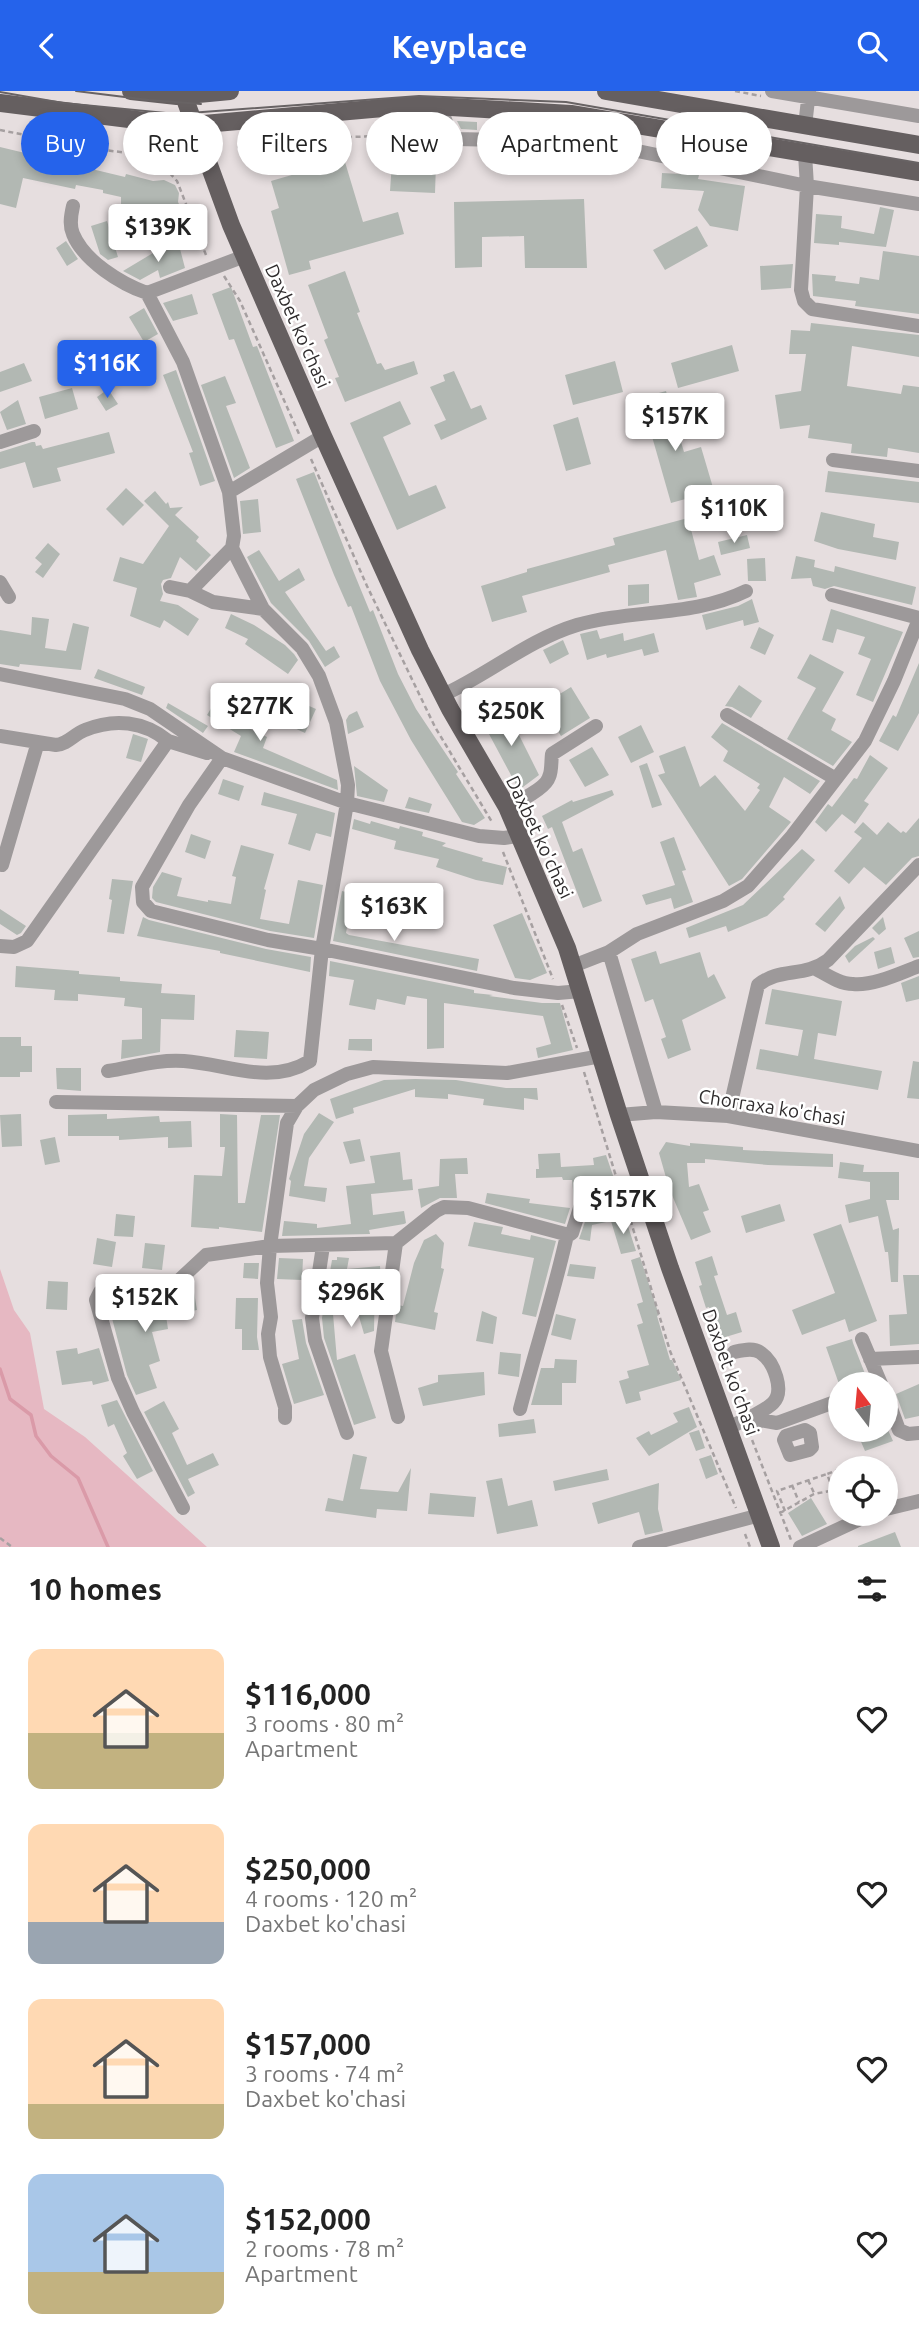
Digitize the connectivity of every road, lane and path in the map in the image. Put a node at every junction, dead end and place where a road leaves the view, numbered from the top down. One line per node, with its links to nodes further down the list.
1 (131, 91): 5 (main road)
2 (230, 91): 5 (main road)
3 (606, 91): 16 (main road)
4 (772, 91): 6 (street)
5 (182, 93): 9 (main road, Daxbet ko'chasi)
6 (808, 95): 12 (street); 16 (street)
7 (0, 103): 13 (main road)
8 (440, 106): 10 (street); 11 (main road); 14 (main road)
9 (189, 112)
10 (442, 112)
11 (538, 112)
12 (919, 116)
13 (123, 119)
14 (223, 122)
15 (642, 126): 21 (main road)
16 (805, 126): 18 (main road)
17 (0, 130): 19 (path)
18 (919, 145)
19 (123, 152)
20 (642, 152): 24 (street)
21 (806, 154): 22 (main road); 24 (street)
22 (919, 172)
23 (212, 175): 27 (main road, Daxbet ko'chasi)
24 (807, 186): 25 (street); 29 (street)
25 (919, 204)
26 (73, 206): 28 (street)
27 (244, 256): 28 (street); 31 (main road, Daxbet ko'chasi)
28 (147, 293): 35 (street)
29 (919, 325)
30 (34, 431): 32 (street)
31 (324, 436): 35 (street); 46 (main road, Daxbet ko'chasi)
32 (0, 442)
33 (833, 460): 34 (street)
34 (919, 471)
35 (229, 492): 36 (street)
36 (232, 548): 39 (street); 43 (street)
37 (0, 582): 42 (street)
38 (170, 587): 39 (street)
39 (190, 591): 43 (street)
40 (746, 591): 46 (street)
41 (832, 595): 44 (street)
42 (9, 597)
43 (263, 609): 54 (street)
44 (919, 619): 53 (street)
45 (7, 676): 52 (street)
46 (443, 695): 55 (main road, Daxbet ko'chasi)
47 (727, 715): 53 (street)
48 (596, 726): 55 (street)
49 (0, 736): 51 (street)
50 (168, 741): 51 (street); 52 (street); 59 (street)
51 (38, 742): 57 (street)
52 (222, 758): 54 (street); 60 (street)
53 (836, 779): 61 (street)
54 (347, 803): 56 (street); 60 (street)
55 (507, 807): 56 (main road, Daxbet ko'chasi)
56 (518, 835): 62 (main road, Daxbet ko'chasi)
57 (2, 865)
58 (919, 865): 64 (street)
59 (0, 946)
60 (322, 949): 65 (street); 67 (street)
61 (609, 952): 62 (street); 70 (street)
62 (573, 966): 65 (main road, Daxbet ko'chasi)
63 (919, 966): 64 (street)
64 (816, 969): 72 (street)
65 (581, 991): 66 (main road, Daxbet ko'chasi)
66 (601, 1056): 69 (street); 71 (main road, Daxbet ko'chasi)
67 (108, 1071)
68 (56, 1102): 69 (street)
69 (300, 1103): 77 (street)
70 (656, 1112): 71 (street, Chorraxa ko'chasi); 72 (street, Chorraxa ko'chasi)
71 (619, 1115): 74 (main road, Daxbet ko'chasi)
72 (727, 1116): 73 (street, Chorraxa ko'chasi)
73 (919, 1151)
74 (646, 1194): 75 (street); 89 (main road, Daxbet ko'chasi)
75 (567, 1235): 76 (street); 85 (street)
76 (396, 1244): 78 (street); 86 (street)
77 (270, 1245): 78 (street); 87 (street); 103 (street)
78 (323, 1246): 91 (street)
79 (862, 1339): 82 (street)
80 (734, 1352): 89 (street)
81 (919, 1357): 82 (street)
82 (870, 1359): 83 (street)
83 (876, 1372)
84 (828, 1404): 88 (street)
85 (520, 1409)
86 (398, 1417)
87 (285, 1418)
88 (789, 1418): 89 (street); 92 (street)
89 (739, 1422): 105 (path); 106 (main road, Daxbet ko'chasi)
90 (898, 1427): 93 (street)
91 (347, 1433)
92 (795, 1433)
93 (919, 1433)
94 (827, 1474): 95 (path); 96 (path)
95 (828, 1477)
96 (808, 1480): 97 (path); 99 (path)
97 (792, 1485): 101 (path); 104 (path)
98 (828, 1492): 99 (path)
99 (814, 1494): 101 (path)
100 (919, 1501): 102 (street)
101 (799, 1503): 104 (path)
102 (898, 1506)
103 (183, 1508)
104 (785, 1511): 105 (path)
105 (780, 1513): 112 (path)
106 (760, 1515): 110 (street); 111 (main road, Daxbet ko'chasi)
107 (845, 1526): 113 (street)
108 (0, 1538): 109 (path)
109 (12, 1547)
110 (639, 1547)
111 (771, 1547)
112 (793, 1547)
113 (800, 1547)

